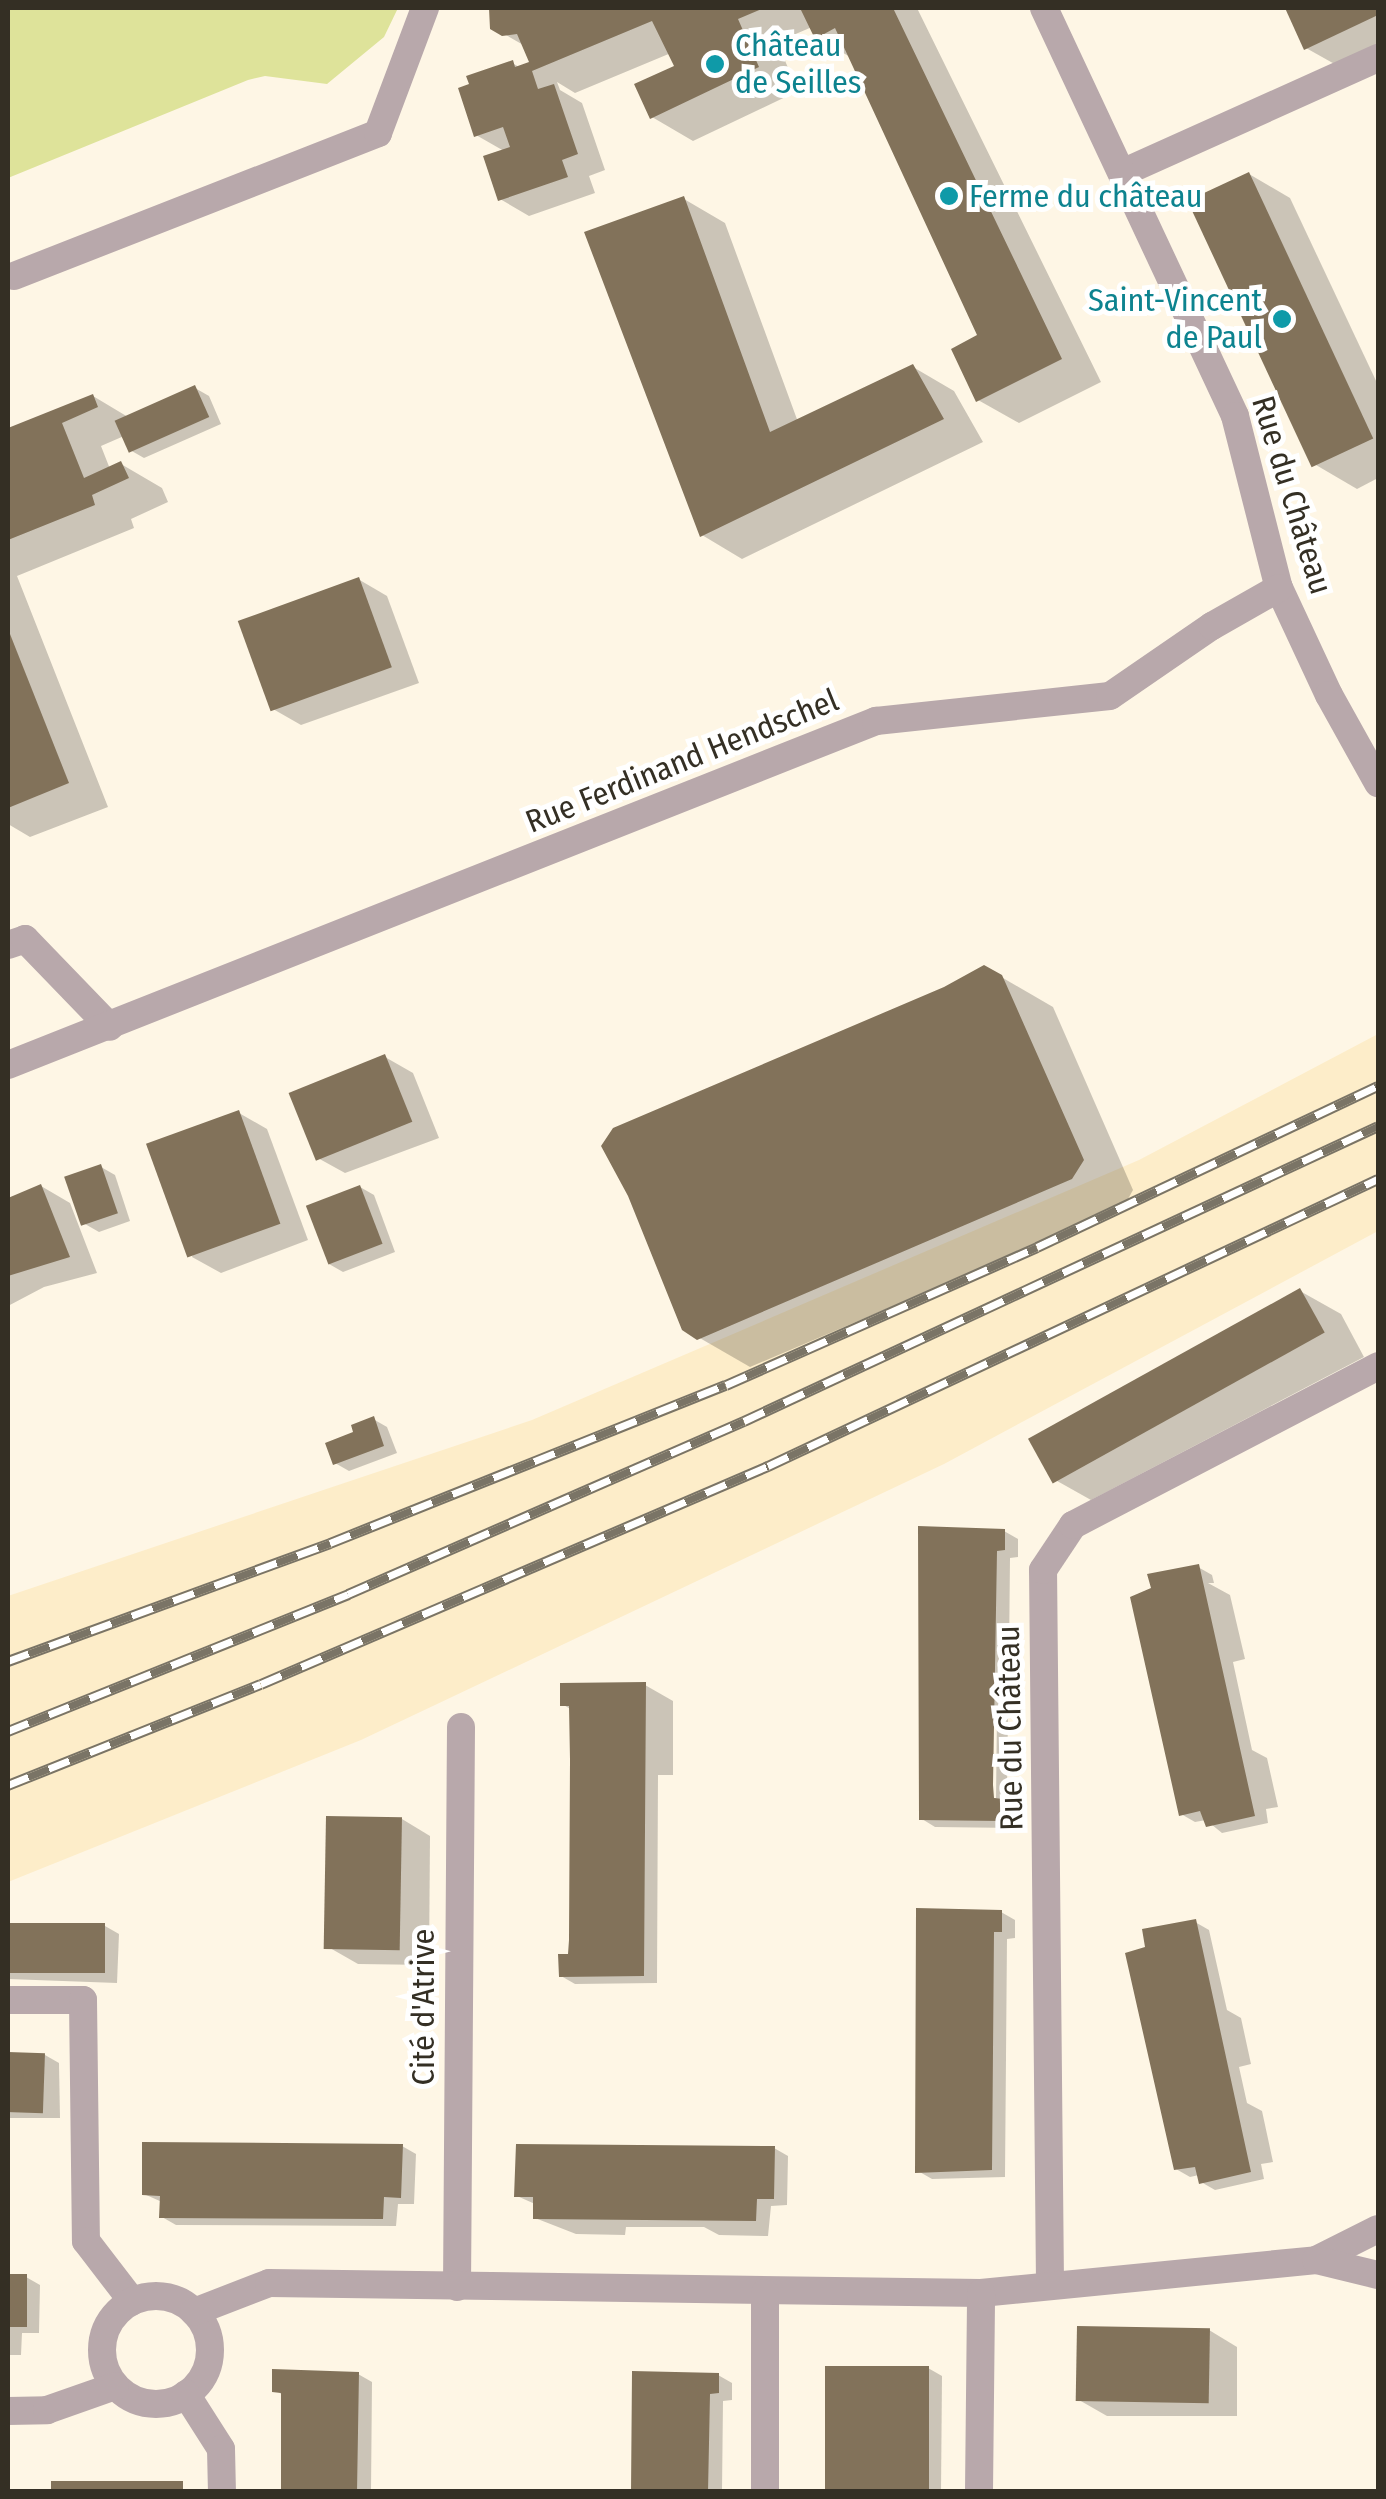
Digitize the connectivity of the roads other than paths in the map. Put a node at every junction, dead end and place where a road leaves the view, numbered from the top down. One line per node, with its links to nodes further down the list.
1 (425, 8): 5 (street)
2 (1044, 8): 4 (street, Rue du Château)
3 (1378, 58): 4 (street)
4 (1122, 173): 6 (street, Rue du Château)
5 (14, 276)
6 (1279, 588): 7 (street, Rue du Château); 9 (street, Rue Ferdinand Hendschel)
7 (1378, 782)
8 (8, 945): 9 (street)
9 (110, 1027): 10 (street, Rue Ferdinand Hendschel)
10 (8, 1065)
11 (1378, 1366): 17 (street, Rue du Château)
12 (461, 1727): 18 (street, Cité d'Atrive)
13 (8, 2000): 21 (street)
14 (1378, 2229): 15 (street)
15 (1316, 2260): 16 (street); 17 (street)
16 (1378, 2275)
17 (1050, 2283): 20 (street)
18 (456, 2287): 19 (street); 22 (street)
19 (765, 2293): 20 (street); 27 (street)
20 (982, 2293): 28 (street)
21 (132, 2302): 22 (street); 23 (street)
22 (194, 2312): 24 (street)
23 (115, 2386): 24 (street); 25 (street)
24 (186, 2394): 26 (street)
25 (8, 2411)
26 (222, 2492)
27 (765, 2492)
28 (979, 2492)

